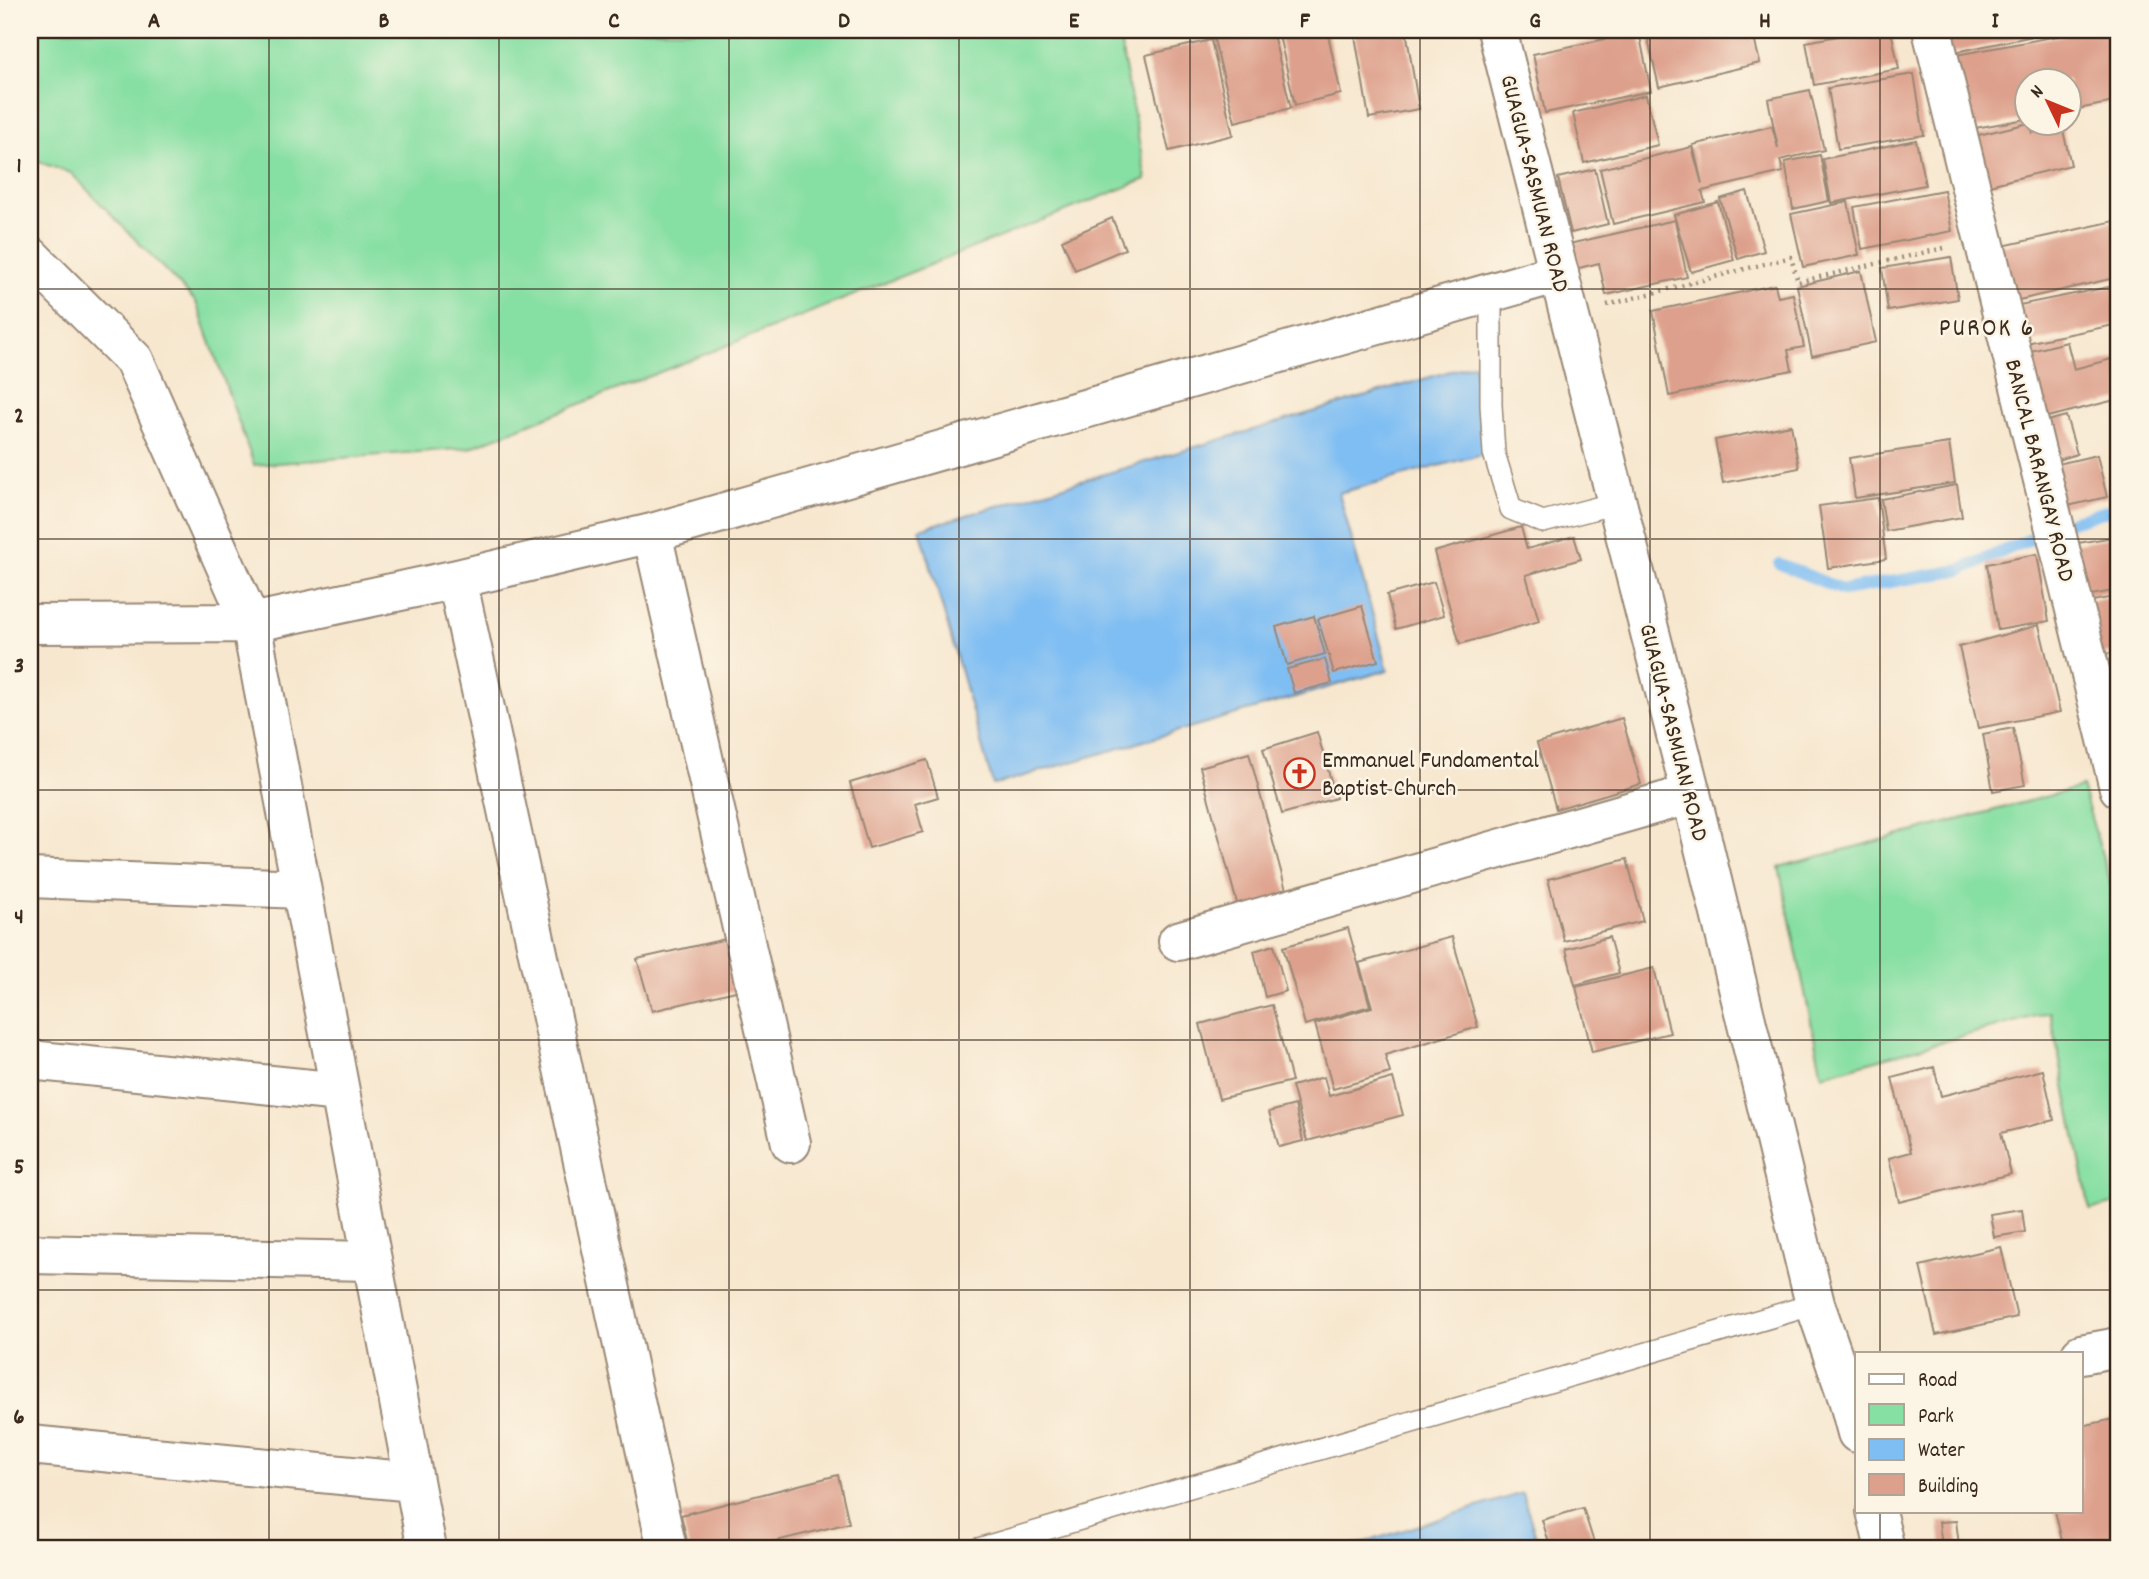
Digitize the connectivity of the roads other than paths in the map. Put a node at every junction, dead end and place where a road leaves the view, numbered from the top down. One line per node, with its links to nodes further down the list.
1 (1497, 30): 4 (street, GUAGUA-SASMUAN ROAD)
2 (1932, 30): 11 (street, BANCAL BARANGAY ROAD)
3 (30, 256): 10 (street)
4 (1559, 273): 5 (street); 6 (street, GUAGUA-SASMUAN ROAD)
5 (1491, 291): 6 (lane); 7 (street)
6 (1616, 503): 12 (street, GUAGUA-SASMUAN ROAD)
7 (652, 533): 8 (street); 18 (street)
8 (457, 579): 10 (street); 29 (street)
9 (30, 624): 10 (street)
10 (251, 624): 14 (street)
11 (2119, 788)
12 (1691, 794): 15 (street); 21 (street, GUAGUA-SASMUAN ROAD)
13 (30, 878): 14 (street)
14 (301, 889): 17 (street)
15 (1178, 940)
16 (30, 1060): 17 (street)
17 (340, 1092): 20 (street)
18 (791, 1143)
19 (30, 1254): 20 (street)
20 (372, 1261): 26 (street)
21 (1815, 1304): 24 (street, GUAGUA-SASMUAN ROAD); 30 (lane)
22 (2119, 1347): 23 (street)
23 (2082, 1354)
24 (1854, 1410)
25 (30, 1445): 26 (street)
26 (414, 1482): 28 (street)
27 (1876, 1512): 31 (street)
28 (427, 1549)
29 (667, 1549)
30 (978, 1549)
31 (1885, 1549)

